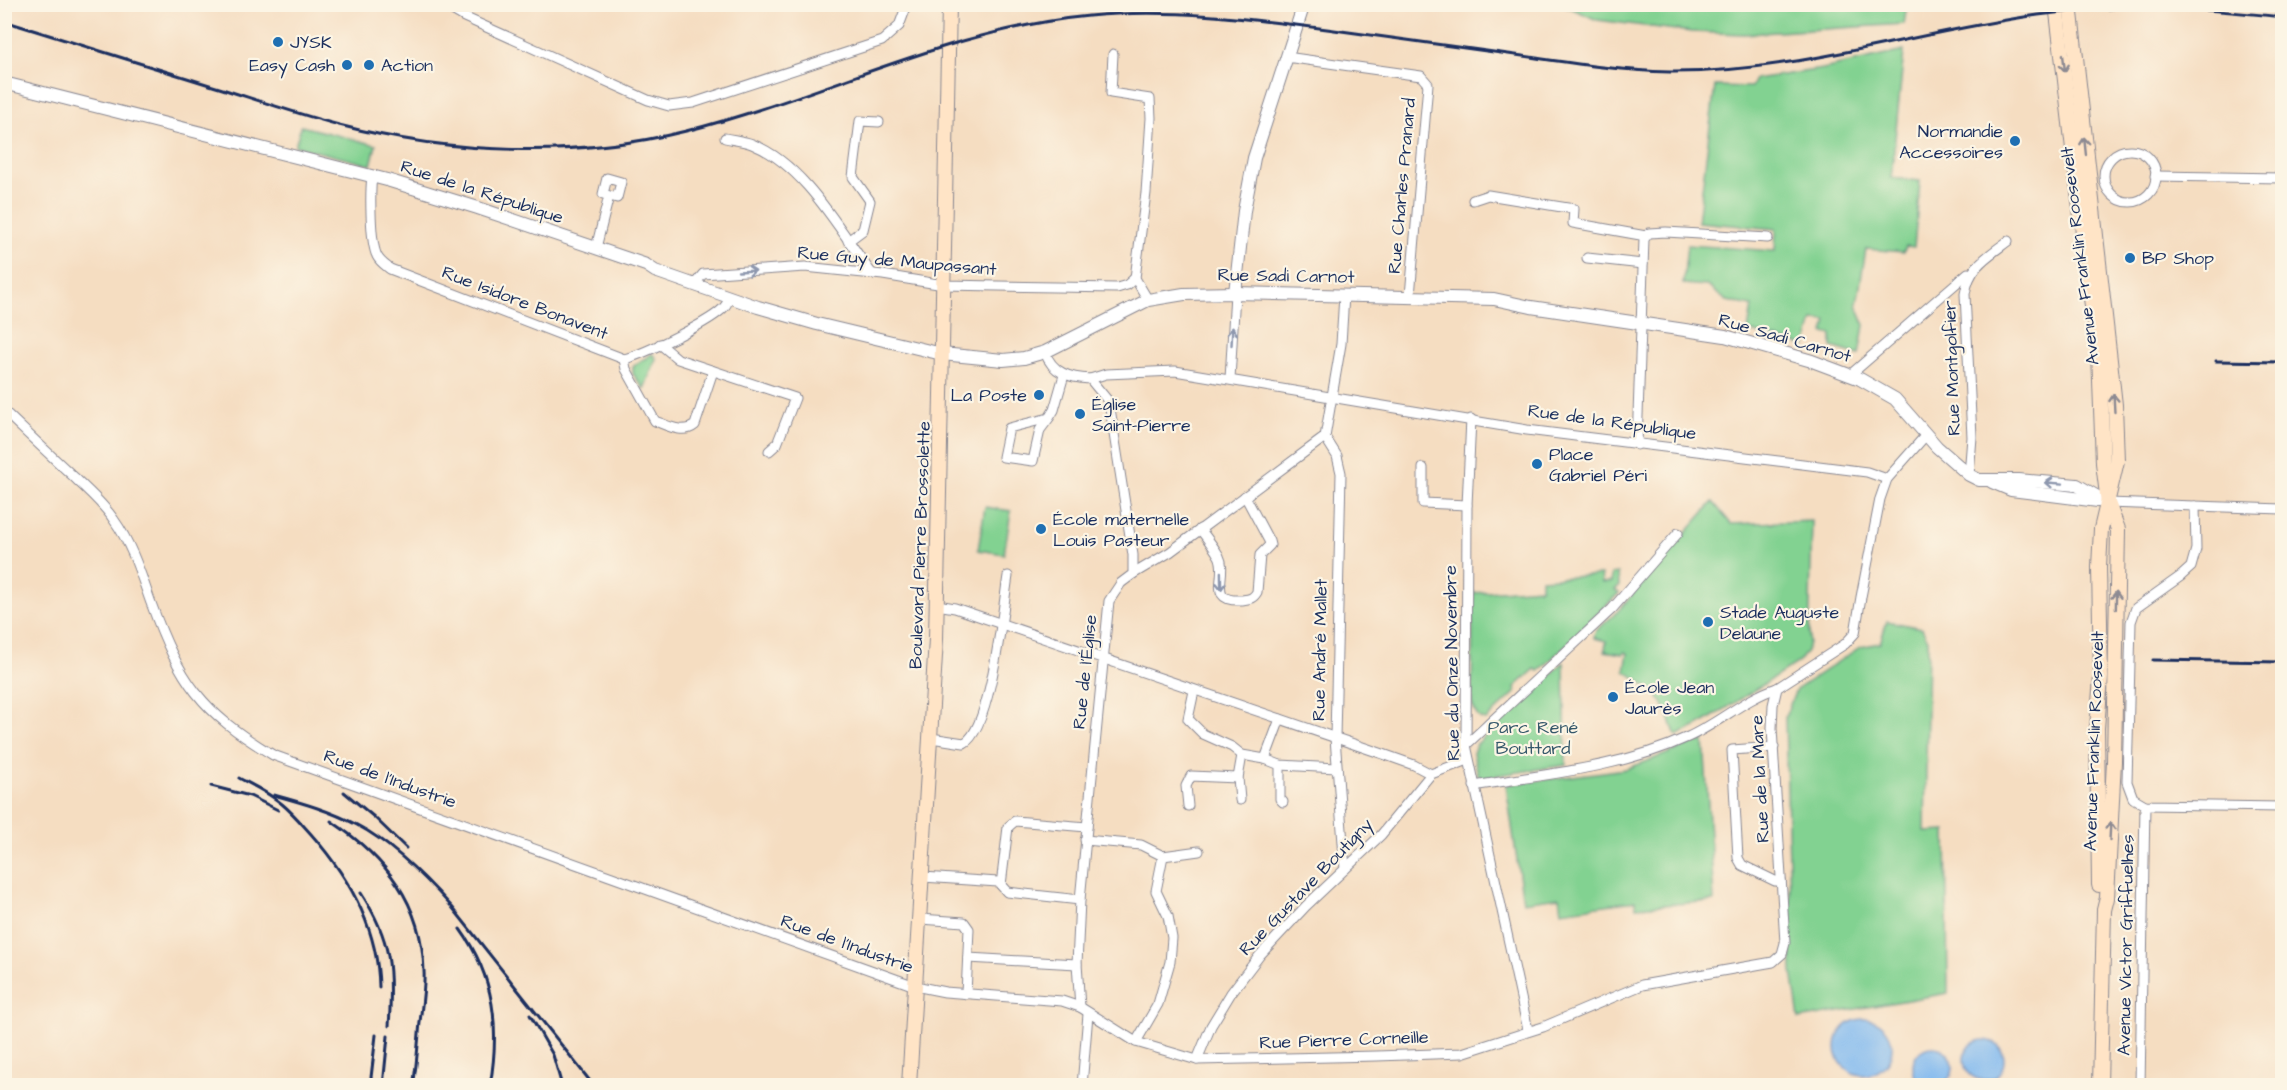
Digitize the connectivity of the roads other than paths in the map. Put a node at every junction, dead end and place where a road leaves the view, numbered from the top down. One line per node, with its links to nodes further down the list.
1 (442, 4): 6 (street)
2 (949, 4): 28 (main road, Boulevard Pierre Brossolette)
3 (1304, 4): 8 (street)
4 (2056, 4): 56 (main road, Avenue Franklin Roosevelt, one-way to 56)
5 (2070, 4): 56 (main road, Avenue Franklin Roosevelt, one-way to 5)
6 (905, 10)
7 (1113, 54): 26 (street)
8 (1286, 57): 29 (street); 31 (street, Rue Charles Pranard)
9 (4, 83): 12 (street, Rue de la République)
10 (879, 123): 19 (street)
11 (725, 138): 19 (street)
12 (372, 176): 21 (street, Rue de la République); 38 (street, Rue Isidore Bonavent)
13 (2155, 176): 13 (street); 14 (street)
14 (2283, 178)
15 (609, 196): 21 (street)
16 (1473, 200): 17 (street)
17 (1646, 236): 18 (street); 23 (street)
18 (1768, 238)
19 (848, 241): 25 (street)
20 (2008, 241): 24 (street)
21 (596, 248): 27 (street, Rue de la République)
22 (1587, 258): 23 (street)
23 (1643, 264): 34 (street)
24 (1974, 267): 41 (street); 53 (street, Rue Montgolfier)
25 (872, 274): 27 (street, Rue Guy de Maupassant, one-way to 25); 28 (street, Rue Guy de Maupassant)
26 (1135, 278): 28 (street, Rue Guy de Maupassant); 33 (street)
27 (694, 285): 32 (street, Rue de la République)
28 (944, 285): 37 (main road, Boulevard Pierre Brossolette)
29 (1235, 293): 30 (street, Rue Sadi Carnot); 33 (street, Rue Sadi Carnot); 43 (street, one-way to 29)
30 (1344, 295): 31 (street, Rue Sadi Carnot); 44 (street)
31 (1410, 296): 34 (street, Rue Sadi Carnot)
32 (728, 297): 35 (street, Rue Isidore Bonavent); 37 (street, Rue de la République)
33 (1148, 300): 36 (street, Rue Sadi Carnot)
34 (1641, 323): 41 (street, Rue Sadi Carnot); 50 (street)
35 (660, 344): 38 (street, Rue Isidore Bonavent); 39 (street)
36 (1046, 352): 37 (street, Rue Sadi Carnot); 40 (street)
37 (942, 354): 64 (main road, Boulevard Pierre Brossolette)
38 (624, 359): 39 (street)
39 (713, 371): 51 (street)
40 (1064, 375): 42 (street); 46 (street)
41 (1850, 375): 48 (street, Rue Sadi Carnot)
42 (1090, 379): 43 (street, Rue de la République); 62 (street)
43 (1230, 379): 44 (street, Rue de la République)
44 (1332, 398): 47 (street, Rue de la République); 49 (street)
45 (4, 411): 100 (street, Rue de l'Industrie)
46 (1049, 418): 46 (street)
47 (1471, 419): 50 (street, Rue de la République); 57 (street, Rue du Onze Novembre)
48 (1926, 435): 53 (street, Rue Sadi Carnot); 54 (street)
49 (1325, 436): 55 (street, Rue de l'Église); 71 (street, Rue André Mallet)
50 (1637, 445): 54 (street, Rue de la République)
51 (769, 452)
52 (1423, 468): 57 (street)
53 (1969, 476): 56 (street)
54 (1887, 479): 67 (street)
55 (1245, 496): 60 (street, Rue de l'Église); 60 (street, one-way to 55)
56 (2108, 503): 58 (street); 108 (main road, Avenue Franklin Roosevelt)
57 (1467, 505): 72 (street, Rue du Onze Novembre)
58 (2195, 506): 59 (street); 84 (street)
59 (2283, 509)
60 (1200, 529): 62 (street, Rue de l'Église)
61 (1678, 533): 72 (street)
62 (1133, 574): 66 (street, Rue de l'Église)
63 (1008, 576): 65 (street)
64 (937, 605): 65 (street); 70 (main road, Boulevard Pierre Brossolette)
65 (1001, 624): 66 (street); 70 (street)
66 (1102, 660): 68 (street); 87 (street, Rue de l'Église)
67 (1777, 688): 73 (street, Rue de la Mare); 81 (street)
68 (1194, 691): 69 (street); 74 (street)
69 (1280, 719): 71 (street); 75 (street)
70 (931, 738): 92 (main road, Boulevard Pierre Brossolette)
71 (1335, 738): 78 (street, Rue André Mallet); 79 (street)
72 (1466, 745): 76 (street, Rue du Onze Novembre)
73 (1774, 747): 93 (street, Rue de la Mare); 93 (street)
74 (1242, 754): 75 (street); 80 (street)
75 (1265, 759): 77 (street)
76 (1468, 760): 79 (street); 81 (street, Rue du Onze Novembre)
77 (1280, 765): 78 (street); 83 (street)
78 (1336, 768): 91 (street, Rue André Mallet)
79 (1431, 774): 91 (street, Rue Gustave Boutigny)
80 (1238, 778): 82 (street); 85 (street)
81 (1474, 786): 103 (street, Rue du Onze Novembre)
82 (1240, 800)
83 (1283, 802)
84 (2145, 805): 86 (street); 109 (street, Avenue Victor Griffuelhes)
85 (1188, 806)
86 (2283, 807)
87 (1087, 827): 88 (street, Rue de l'Église); 94 (street)
88 (1085, 840): 90 (street); 95 (street, Rue de l'Église)
89 (1199, 851): 90 (street)
90 (1163, 856): 104 (street)
91 (1345, 869): 105 (street, Rue Gustave Boutigny)
92 (923, 877): 94 (street); 96 (main road, Boulevard Pierre Brossolette)
93 (1781, 881): 98 (street, Rue de la Mare)
94 (1001, 885): 95 (street)
95 (1080, 900): 99 (street, Rue de l'Église)
96 (920, 919): 97 (street); 100 (main road, Boulevard Pierre Brossolette)
97 (968, 958): 99 (street); 101 (street)
98 (1773, 962): 103 (street, Rue Pierre Corneille)
99 (1077, 964): 102 (street, Rue de l'Église)
100 (915, 986): 101 (street, Rue Pierre Corneille); 106 (main road, Boulevard Pierre Brossolette)
101 (966, 994): 102 (street, Rue Pierre Corneille)
102 (1084, 1011): 104 (street, Rue Pierre Corneille); 107 (street, Rue de l'Église)
103 (1528, 1030): 105 (street, Rue Pierre Corneille)
104 (1136, 1042): 105 (street, Rue Pierre Corneille)
105 (1197, 1060)
106 (909, 1086)
107 (1082, 1086)
108 (2100, 1086)
109 (2140, 1086)

